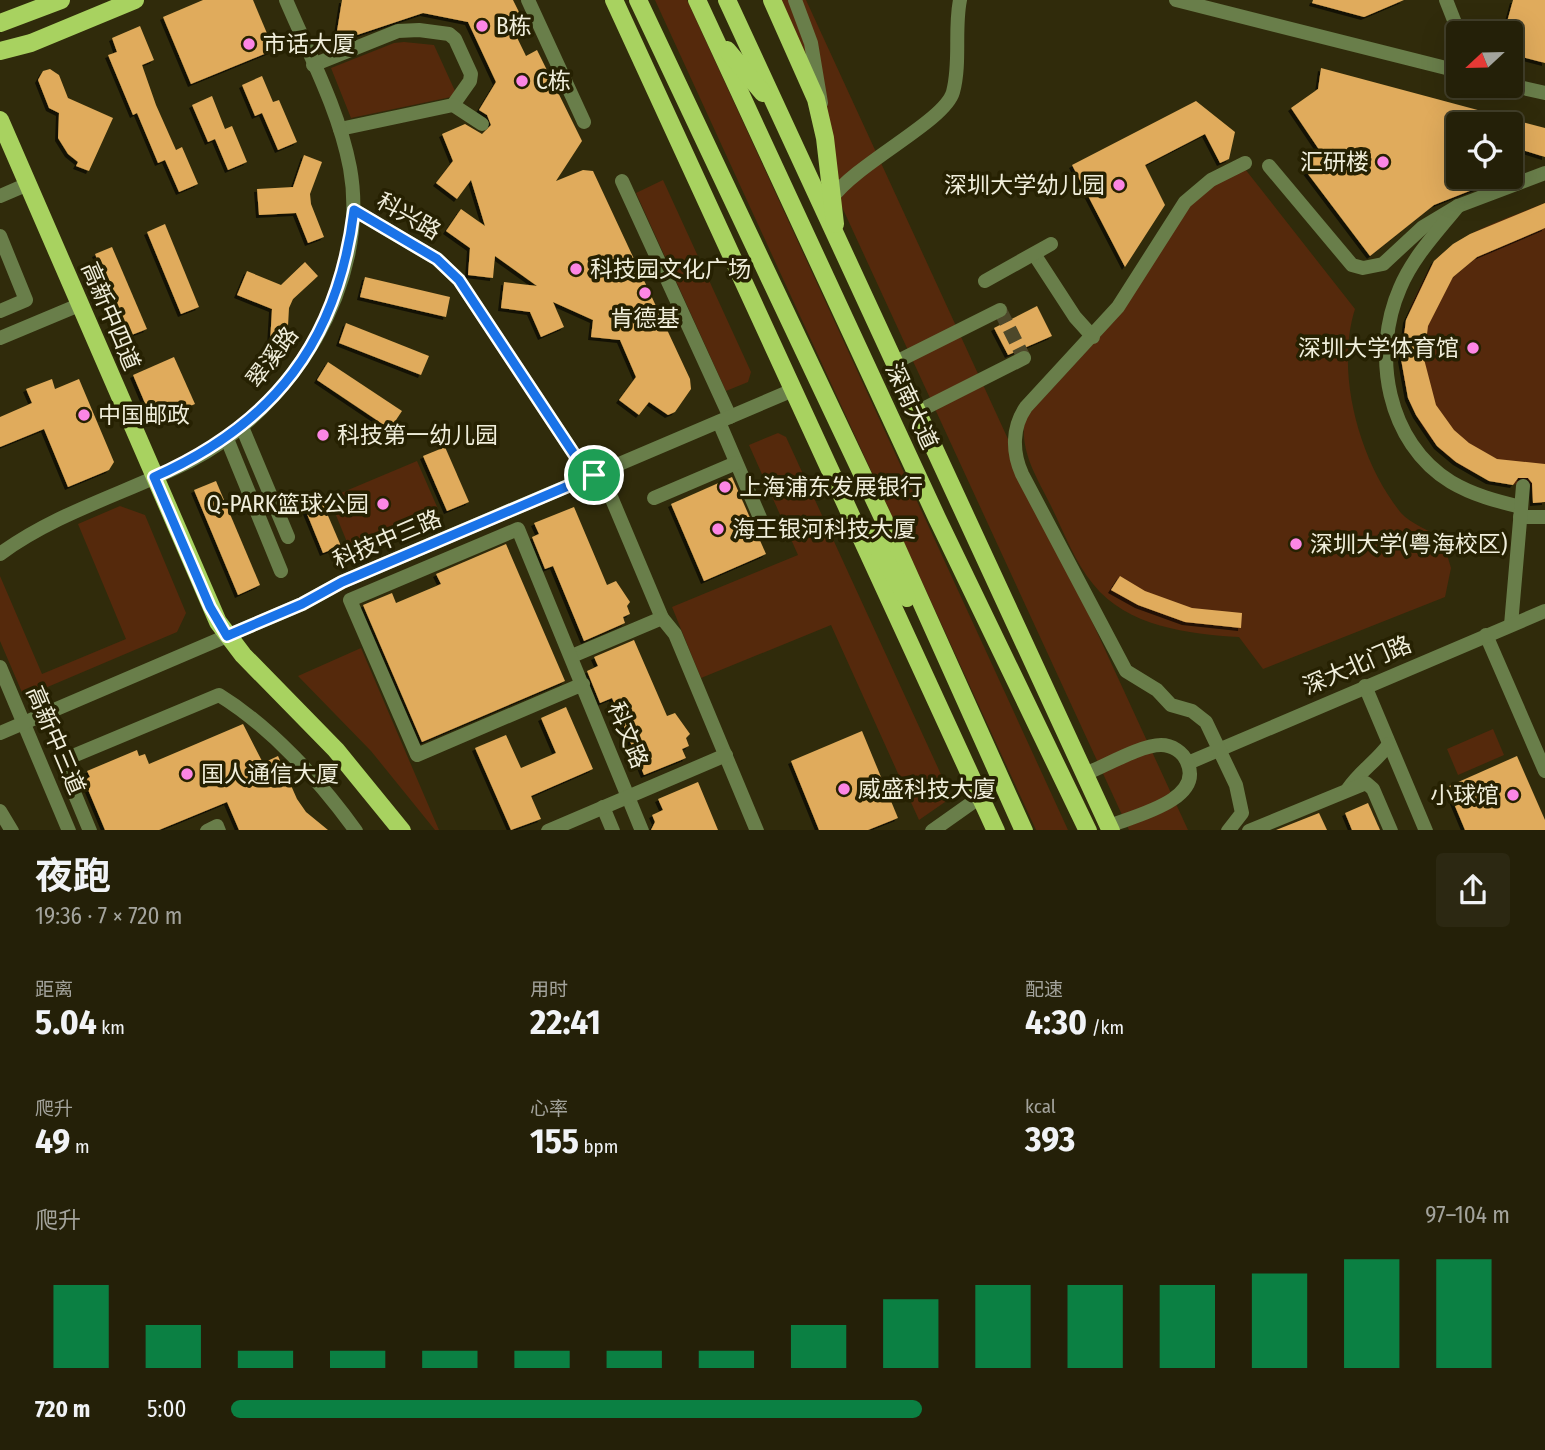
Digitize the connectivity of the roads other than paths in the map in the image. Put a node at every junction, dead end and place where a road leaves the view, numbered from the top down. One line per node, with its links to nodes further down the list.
1 (61, 0): 16 (main road)
2 (134, 0): 18 (main road)
3 (286, 0): 19 (street, 科兴路)
4 (528, 0): 27 (street)
5 (638, 0): 25 (main road)
6 (697, 0): 17 (main road, 深南大道)
7 (727, 0): 24 (main road)
8 (772, 0): 30 (main road)
9 (795, 0): 30 (street)
10 (960, 0): 37 (street)
11 (1176, 0): 14 (street)
12 (1446, 0): 15 (street)
13 (615, 4): 44 (main road)
14 (1217, 6): 20 (street)
15 (1454, 21)
16 (0, 23)
17 (712, 31): 24 (main road); 78 (main road, 深南大道)
18 (0, 51)
19 (313, 65): 23 (street); 29 (street, 科兴路)
20 (1446, 68)
21 (1523, 88): 22 (street)
22 (1545, 93)
23 (453, 105): 28 (street); 29 (street)
24 (779, 112): 41 (main road)
25 (692, 114): 44 (main road); 81 (main road)
26 (0, 120): 35 (main road, 高新中四道)
27 (584, 122)
28 (482, 124)
29 (340, 129): 39 (street, 科兴路)
30 (825, 138): 37 (main road)
31 (1245, 163): 49 (street)
32 (1269, 166): 38 (street)
33 (1545, 173): 38 (street)
34 (622, 181): 55 (street)
35 (28, 184): 36 (street); 46 (main road, 高新中四道)
36 (0, 196)
37 (832, 198): 41 (main road)
38 (1458, 206): 65 (street)
39 (354, 210): 56 (street, 翠溪路); 61 (street, 科兴路)
40 (0, 236): 48 (street)
41 (836, 238): 52 (main road)
42 (1051, 244): 43 (street)
43 (1034, 254): 45 (street); 49 (street)
44 (742, 279): 53 (main road)
45 (985, 281)
46 (79, 304): 50 (street); 62 (main road, 高新中四道)
47 (1000, 310): 52 (street)
48 (0, 312)
49 (1093, 337): 87 (street)
50 (0, 338)
51 (1024, 358): 54 (street)
52 (894, 363): 54 (main road)
53 (793, 390): 55 (street, 科技中三路); 59 (main road)
54 (917, 412): 57 (main road)
55 (725, 419): 60 (street); 61 (street, 科技中三路)
56 (242, 427): 58 (street, 翠溪路); 67 (street)
57 (927, 435): 78 (main road); 91 (main road)
58 (227, 439): 62 (street, 翠溪路); 69 (street)
59 (816, 440): 81 (main road); 94 (main road)
60 (736, 463): 64 (street); 68 (street)
61 (594, 475): 74 (street, 科兴路); 77 (street, 科技中三路)
62 (154, 477): 71 (street, 翠溪路); 77 (main road, 高新中四道)
63 (1523, 485): 65 (street)
64 (654, 498)
65 (1521, 512): 66 (street); 75 (street)
66 (1545, 517)
67 (281, 520): 69 (street); 70 (street)
68 (761, 520)
69 (263, 527): 72 (street)
70 (288, 537)
71 (0, 554)
72 (281, 570)
73 (1545, 611): 75 (street, 深大北门路)
74 (662, 618): 79 (street); 88 (street, 科兴路)
75 (1511, 625): 76 (street, 深大北门路)
76 (1486, 635): 83 (street, 深大北门路); 90 (street)
77 (227, 636): 84 (street, 科技中三路); 103 (main road, 高新中四道)
78 (1000, 647): 111 (main road, 深南大道)
79 (572, 656): 82 (street, 科文路); 82 (street, 科文路)
80 (0, 667): 84 (street, 高新中三道)
81 (950, 672): 110 (main road)
82 (583, 684): 93 (street, 科文路)
83 (1365, 686): 86 (street); 87 (street, 深大北门路)
84 (24, 723): 85 (street, 科技中三路); 100 (street, 高新中三道)
85 (0, 733)
86 (1389, 744): 92 (street); 114 (street)
87 (1220, 749): 89 (street, 深大北门路); 97 (street)
88 (726, 755): 93 (street); 107 (street, 科兴路)
89 (1188, 762): 91 (street); 98 (street)
90 (1545, 771)
91 (1085, 774): 98 (main road)
92 (1348, 789): 112 (street); 113 (street)
93 (628, 796): 95 (street); 106 (street, 科文路)
94 (980, 797): 108 (street); 109 (main road)
95 (603, 807): 104 (street); 105 (street)
96 (0, 811): 99 (street)
97 (1233, 828)
98 (1110, 829)
99 (11, 830)
100 (69, 830)
101 (90, 830): 102 (street)
102 (355, 830)
103 (401, 830)
104 (550, 830)
105 (613, 830)
106 (642, 830)
107 (757, 830)
108 (933, 830)
109 (996, 830)
110 (1024, 830)
111 (1088, 830)
112 (1252, 830)
113 (1391, 830)
114 (1426, 830)

